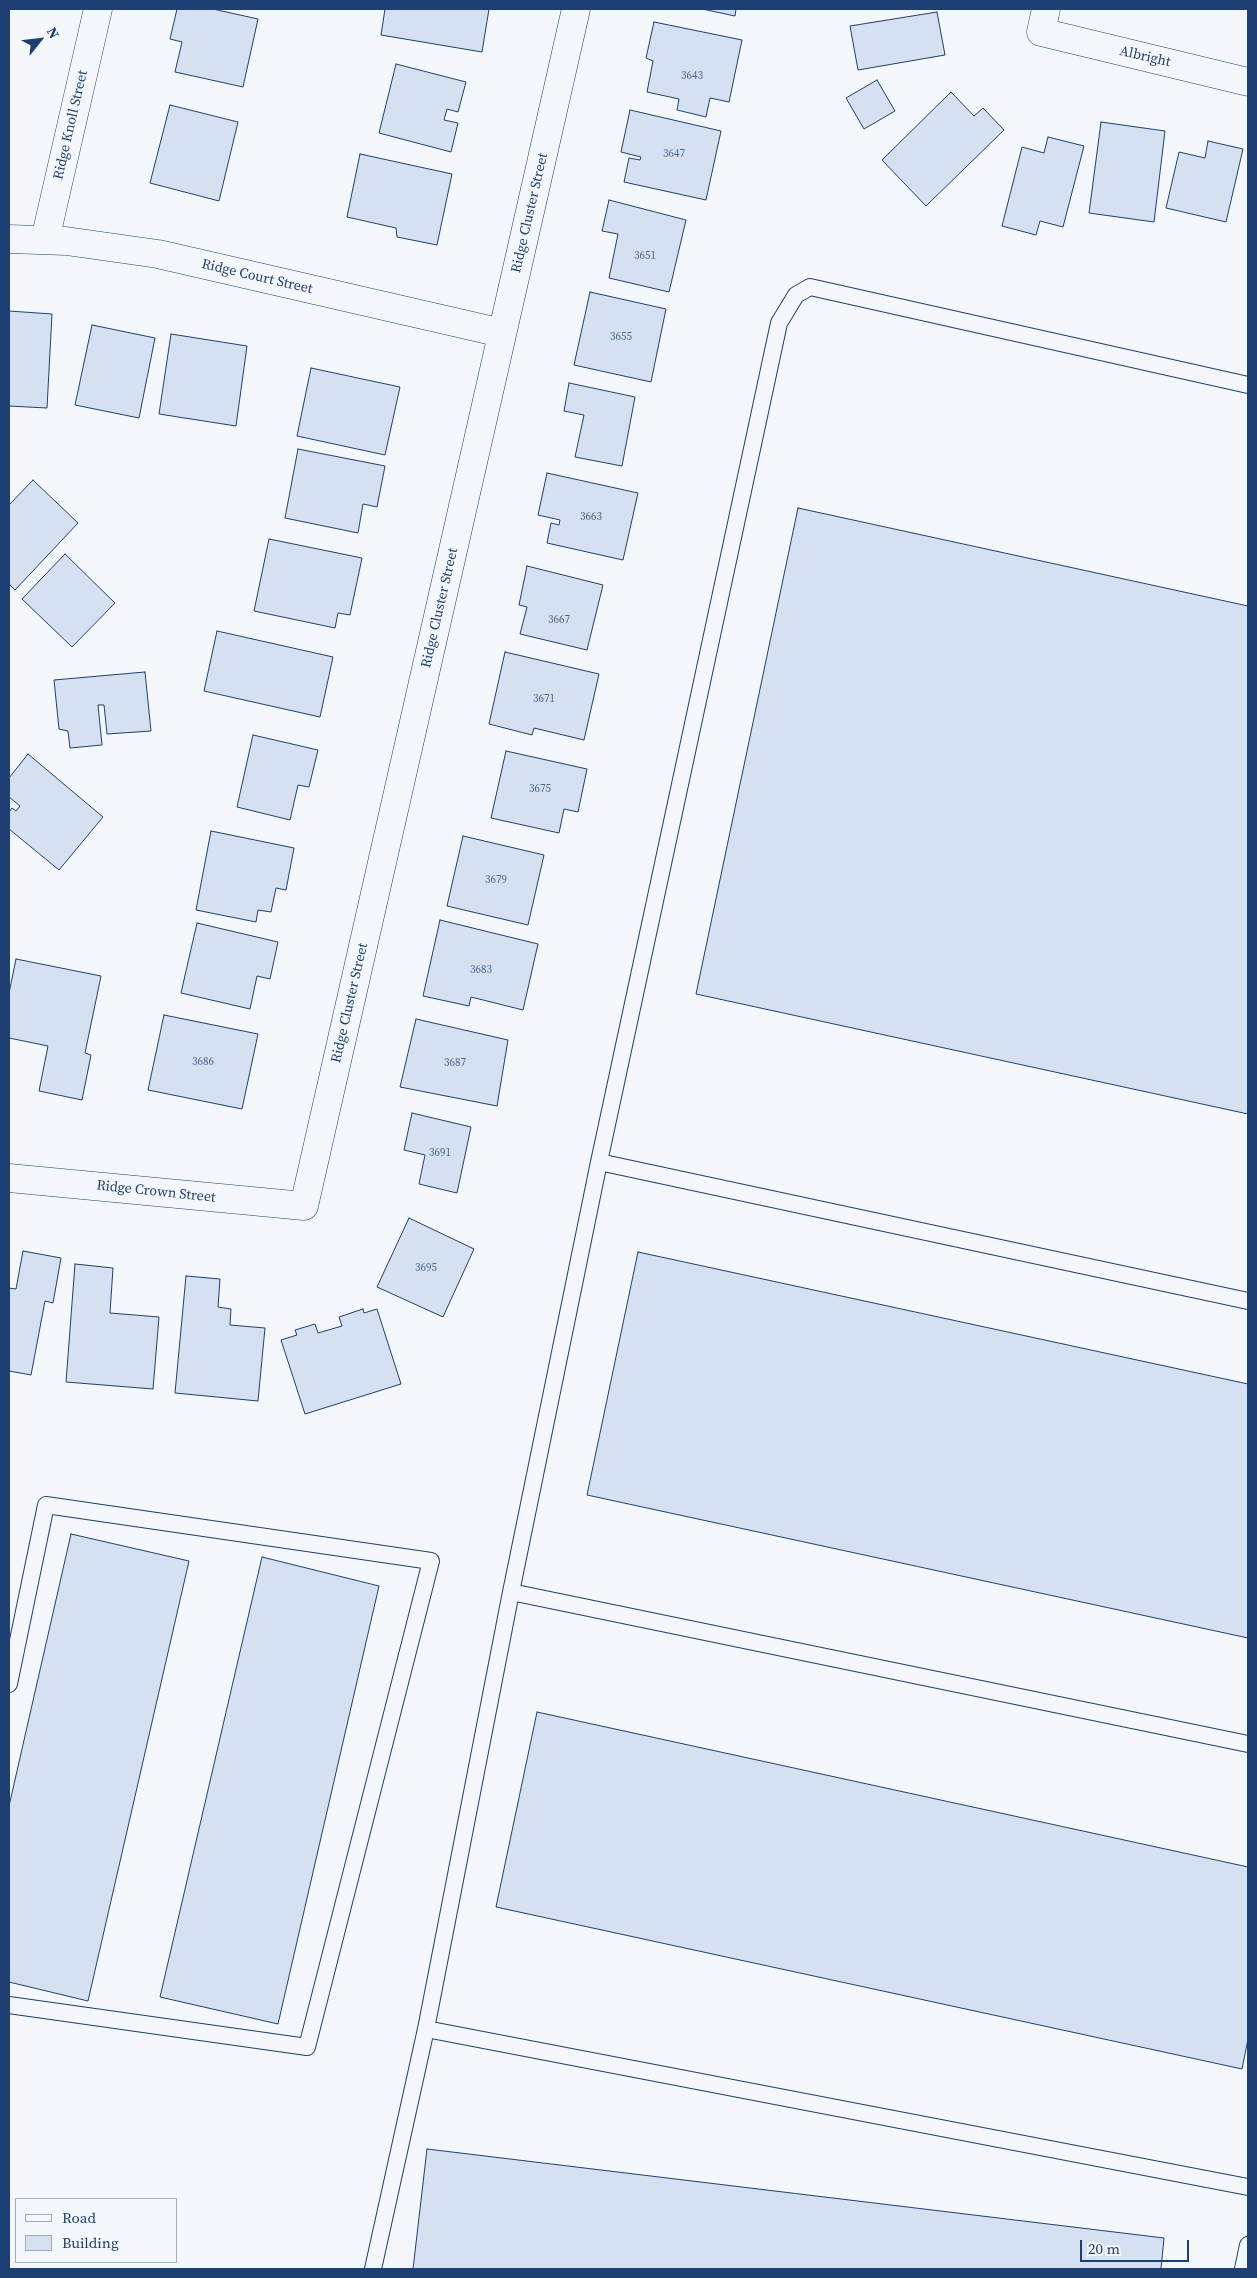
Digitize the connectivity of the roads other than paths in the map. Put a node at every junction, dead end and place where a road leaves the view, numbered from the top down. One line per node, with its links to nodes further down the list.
1 (98, 9): 6 (street, Ridge Knoll Street)
2 (576, 9): 7 (street, Ridge Cluster Street)
3 (1044, 20): 4 (street, Albright)
4 (1248, 82)
5 (9, 239): 6 (street, Ridge Court Street)
6 (45, 240): 7 (street, Ridge Court Street)
7 (502, 333): 11 (street, Ridge Cluster Street)
8 (1248, 385): 9 (lane)
9 (599, 1162): 12 (lane); 13 (lane)
10 (9, 1178): 11 (street, Ridge Crown Street)
11 (304, 1206)
12 (1248, 1301)
13 (511, 1592): 15 (lane); 17 (lane)
14 (9, 1684): 16 (lane)
15 (1248, 1744)
16 (9, 2005)
17 (426, 2029): 18 (lane); 20 (lane)
18 (1248, 2186)
19 (1248, 2245): 21 (lane)
20 (373, 2269)
21 (1243, 2269)

